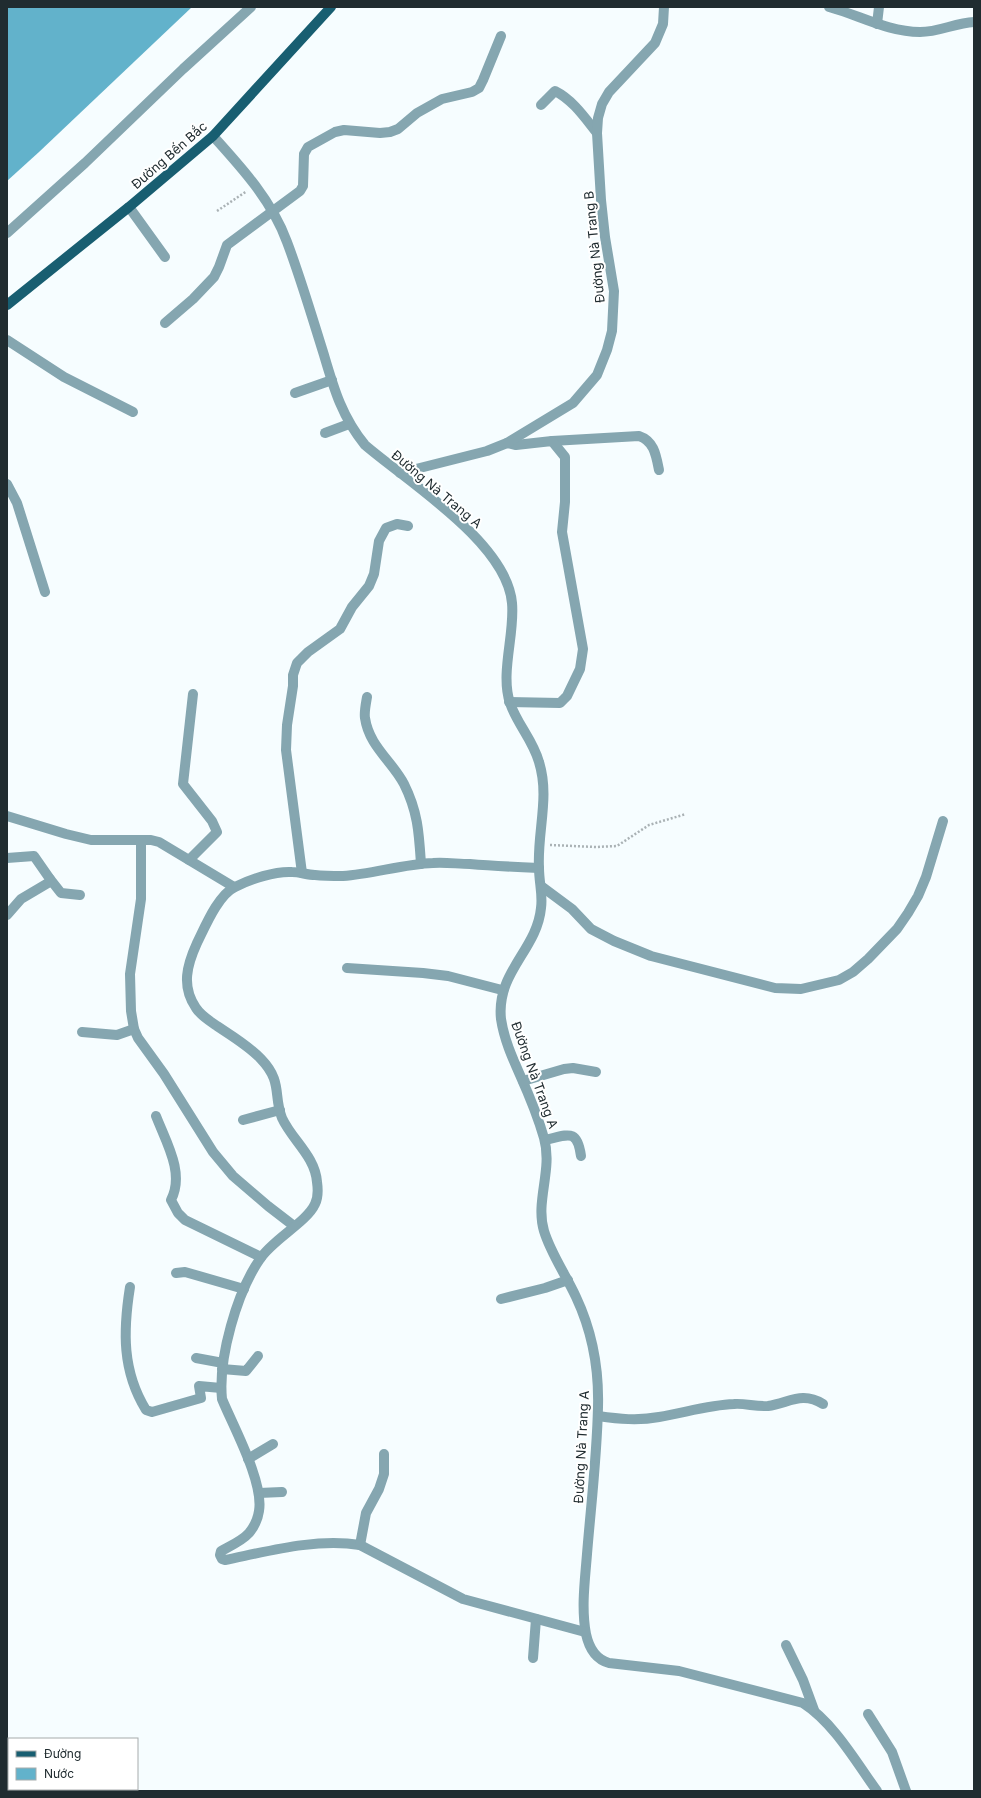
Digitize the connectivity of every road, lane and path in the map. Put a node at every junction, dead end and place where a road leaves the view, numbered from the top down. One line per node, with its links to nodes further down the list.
1 (251, 7): 16 (street)
2 (331, 7): 11 (main road, Đường Bến Bắc)
3 (664, 7): 10 (street, Đường Nà Trang B)
4 (829, 7): 7 (street)
5 (879, 7): 7 (street)
6 (974, 22): 7 (street)
7 (877, 24)
8 (501, 36): 15 (street)
9 (540, 105): 10 (street)
10 (597, 134): 27 (street, Đường Nà Trang B)
11 (213, 136): 12 (street, Đường Nà Trang A); 13 (main road, Đường Bến Bắc)
12 (256, 186): 14 (path); 15 (street, Đường Nà Trang A)
13 (129, 207): 17 (street); 18 (main road, Đường Bến Bắc)
14 (217, 211)
15 (274, 211): 19 (street); 21 (street, Đường Nà Trang A)
16 (7, 233)
17 (165, 257)
18 (7, 305)
19 (165, 323)
20 (7, 340): 23 (street)
21 (332, 380): 22 (street); 24 (street, Đường Nà Trang A)
22 (295, 394)
23 (133, 412)
24 (349, 424): 25 (street); 29 (street, Đường Nà Trang A)
25 (325, 433)
26 (552, 441): 27 (street); 28 (street); 35 (street)
27 (507, 443): 29 (street, Đường Nà Trang B)
28 (659, 470)
29 (400, 473): 35 (street, Đường Nà Trang A)
30 (7, 484): 32 (street)
31 (408, 526): 45 (street)
32 (45, 592)
33 (193, 694): 42 (street)
34 (367, 697): 43 (street)
35 (509, 702): 40 (street, Đường Nà Trang A)
36 (686, 814): 40 (path)
37 (7, 816): 39 (street)
38 (944, 821): 47 (street)
39 (141, 840): 42 (street); 53 (street)
40 (540, 844): 44 (street, Đường Nà Trang A)
41 (7, 858): 46 (street)
42 (189, 860): 48 (street)
43 (421, 864): 44 (street); 45 (street)
44 (539, 868): 47 (street, Đường Nà Trang A)
45 (302, 873): 48 (street)
46 (50, 879): 49 (street); 50 (street)
47 (541, 886): 52 (street, Đường Nà Trang A)
48 (234, 887): 57 (street)
49 (80, 895)
50 (7, 915)
51 (347, 968): 52 (street)
52 (502, 990): 56 (street, Đường Nà Trang A)
53 (134, 1029): 54 (street); 62 (street)
54 (82, 1032)
55 (596, 1072): 56 (street)
56 (523, 1081): 60 (street, Đường Nà Trang A)
57 (280, 1110): 59 (street); 62 (street)
58 (156, 1116): 63 (street)
59 (243, 1120)
60 (545, 1140): 61 (street); 65 (street, Đường Nà Trang A)
61 (581, 1156)
62 (294, 1226): 63 (street)
63 (261, 1257): 67 (street)
64 (176, 1273): 67 (street)
65 (568, 1280): 68 (street); 74 (street, Đường Nà Trang A)
66 (130, 1287): 72 (street)
67 (244, 1289): 71 (street)
68 (501, 1299)
69 (258, 1356): 71 (street)
70 (196, 1358): 71 (street)
71 (222, 1366): 72 (street)
72 (221, 1388): 77 (street)
73 (823, 1404): 74 (street)
74 (598, 1416): 82 (street, Đường Nà Trang A)
75 (273, 1444): 77 (street)
76 (384, 1454): 80 (street)
77 (248, 1459): 79 (street)
78 (282, 1492): 79 (street)
79 (259, 1493): 80 (street)
80 (360, 1546): 81 (street)
81 (536, 1619): 82 (street); 84 (street)
82 (585, 1632): 85 (street, Đường Nà Trang A)
83 (786, 1645): 85 (street)
84 (533, 1658)
85 (814, 1710): 87 (street, Đường Nà Trang A)
86 (868, 1714): 88 (street)
87 (877, 1791)
88 (906, 1791)

